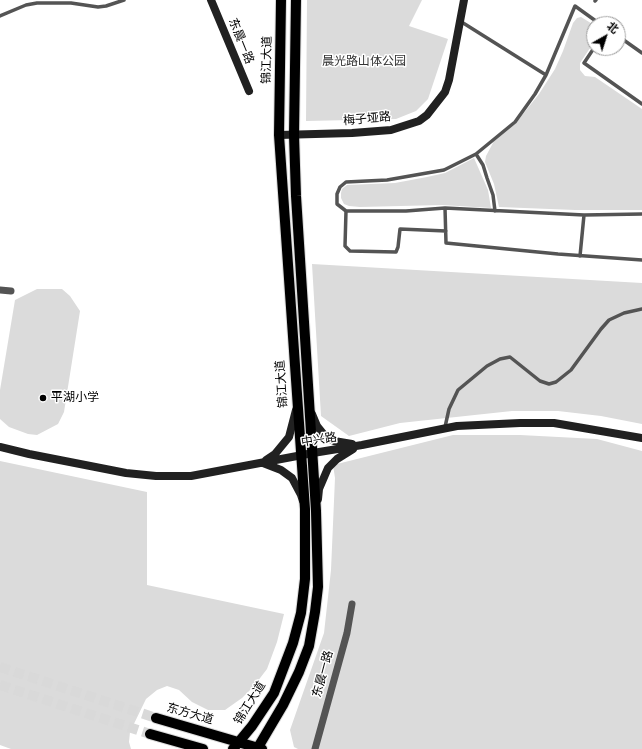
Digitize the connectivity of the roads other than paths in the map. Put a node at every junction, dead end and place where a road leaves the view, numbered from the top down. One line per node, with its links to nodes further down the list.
1 (124, 0): 6 (lane)
2 (211, 0): 13 (main road, 东晨一路)
3 (281, 0): 15 (main road, 锦江大道)
4 (296, 0): 16 (main road)
5 (464, 0): 8 (main road, 梅子垭路)
6 (0, 16)
7 (589, 16): 12 (lane)
8 (459, 21): 12 (lane); 16 (main road, 梅子垭路)
9 (626, 42): 10 (lane)
10 (642, 53)
11 (589, 56): 14 (lane)
12 (546, 75): 17 (lane)
13 (249, 91)
14 (642, 104)
15 (278, 135): 16 (main road, 梅子垭路); 29 (main road, 锦江大道)
16 (294, 135): 30 (main road)
17 (476, 154): 19 (lane); 20 (lane)
18 (445, 208): 19 (lane); 20 (lane); 23 (lane)
19 (346, 211): 23 (lane)
20 (495, 211): 22 (lane)
21 (642, 214): 22 (lane)
22 (584, 215): 24 (lane)
23 (446, 232): 24 (lane)
24 (580, 256): 25 (lane)
25 (642, 260)
26 (0, 290): 27 (street)
27 (12, 291)
28 (642, 309): 31 (lane)
29 (297, 405): 36 (main road, 锦江大道); 37 (main road)
30 (310, 406): 33 (main road); 35 (main road)
31 (445, 428): 32 (main road, 中兴路); 33 (main road, 中兴路)
32 (642, 438)
33 (362, 445): 35 (main road, 中兴路); 39 (main road)
34 (0, 447): 37 (main road, 中兴路)
35 (313, 453): 36 (main road, 中兴路); 39 (main road)
36 (300, 455): 37 (main road, 中兴路); 38 (main road, 锦江大道)
37 (262, 463): 38 (main road)
38 (304, 509): 43 (main road, 锦江大道)
39 (316, 512): 45 (main road)
40 (352, 604): 46 (street, 东晨一路)
41 (156, 718): 43 (main road, 东方大道)
42 (150, 734): 44 (main road)
43 (236, 746): 45 (main road, 东方大道)
44 (203, 749)
45 (259, 749)
46 (315, 749)

